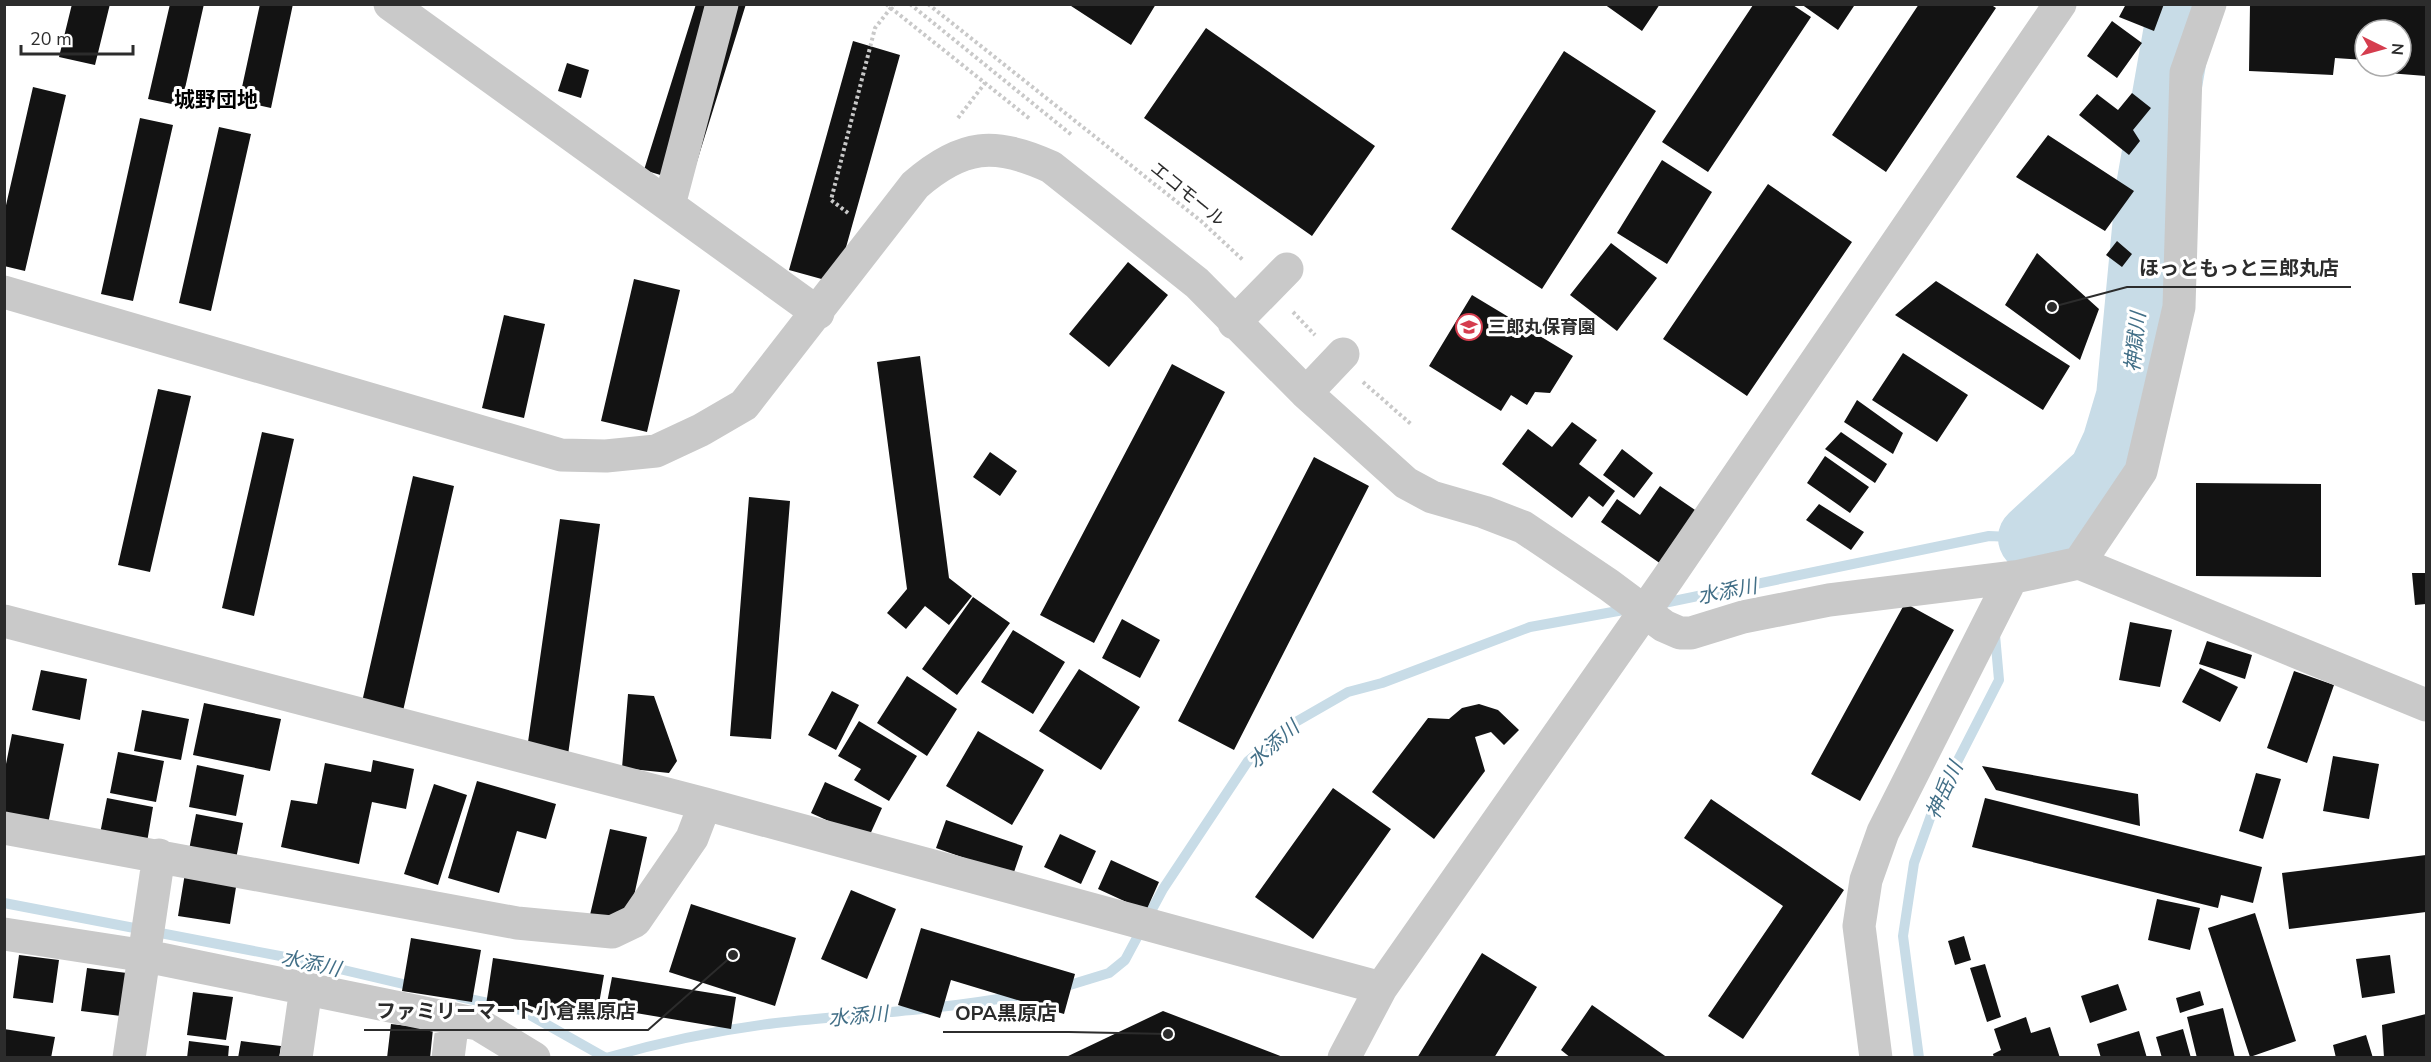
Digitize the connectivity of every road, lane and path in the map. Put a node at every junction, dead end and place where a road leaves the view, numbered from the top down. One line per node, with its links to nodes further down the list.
1 (390, 4): 7 (street)
2 (722, 4): 7 (street)
3 (894, 4): 8 (path)
4 (928, 4): 9 (path, エコモール)
5 (2060, 4): 19 (street)
6 (2210, 4): 16 (street)
7 (669, 205): 11 (street)
8 (878, 235): 11 (street); 12 (street)
9 (1278, 278): 12 (street); 13 (path, エコモール)
10 (4, 292): 11 (street)
11 (818, 313)
12 (1234, 323): 14 (street)
13 (1341, 356): 14 (street); 15 (path, エコモール)
14 (1306, 393): 19 (street)
15 (1412, 425)
16 (2066, 565): 17 (street); 20 (street)
17 (2013, 577): 19 (street); 34 (street)
18 (4, 621): 21 (street)
19 (1646, 623): 27 (street)
20 (2427, 705)
21 (705, 804): 23 (street); 27 (street)
22 (4, 828): 23 (street)
23 (159, 855): 25 (street)
24 (4, 934): 25 (street)
25 (146, 949): 26 (street); 29 (street)
26 (306, 988): 28 (street); 30 (street)
27 (1381, 988): 33 (street)
28 (453, 1019): 31 (street); 32 (street)
29 (129, 1058)
30 (296, 1058)
31 (448, 1058)
32 (534, 1058)
33 (1344, 1058)
34 (1876, 1058)

